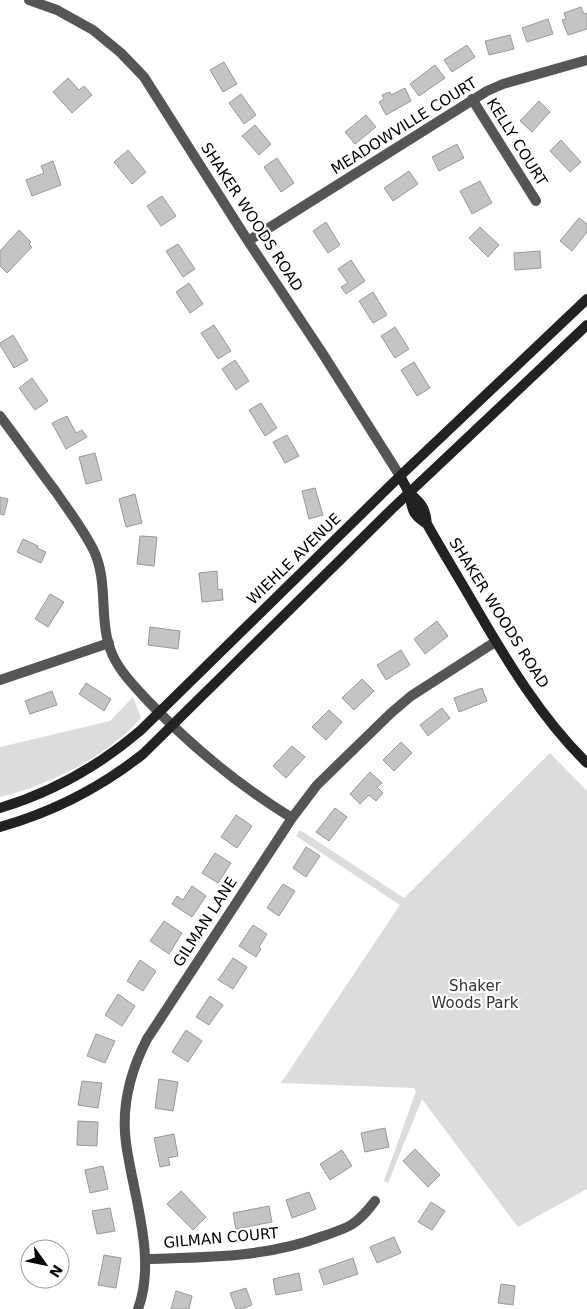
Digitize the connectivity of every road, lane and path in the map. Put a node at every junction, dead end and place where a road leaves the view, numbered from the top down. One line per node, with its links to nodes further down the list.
1 (29, 0): 5 (street, SHAKER WOODS ROAD)
2 (587, 60): 3 (street, MEADOWVILLE COURT)
3 (472, 99): 4 (street, KELLY COURT); 5 (street, MEADOWVILLE COURT)
4 (536, 201)
5 (248, 242): 9 (street, SHAKER WOODS ROAD)
6 (587, 299): 9 (main road, WIEHLE AVENUE)
7 (587, 324): 10 (main road)
8 (0, 416): 12 (street)
9 (400, 476): 10 (main road, SHAKER WOODS ROAD); 14 (main road, WIEHLE AVENUE)
10 (409, 493): 11 (main road, SHAKER WOODS ROAD); 15 (main road)
11 (495, 642): 16 (main road, SHAKER WOODS ROAD); 18 (street, GILMAN LANE)
12 (109, 644): 13 (street); 14 (street)
13 (0, 680)
14 (159, 712): 15 (street); 17 (main road, WIEHLE AVENUE)
15 (172, 726): 18 (street); 19 (main road)
16 (587, 763)
17 (0, 808)
18 (292, 818): 21 (street, GILMAN LANE)
19 (0, 827)
20 (375, 1201): 21 (street, GILMAN COURT)
21 (146, 1259): 22 (street, GILMAN LANE)
22 (138, 1309)

